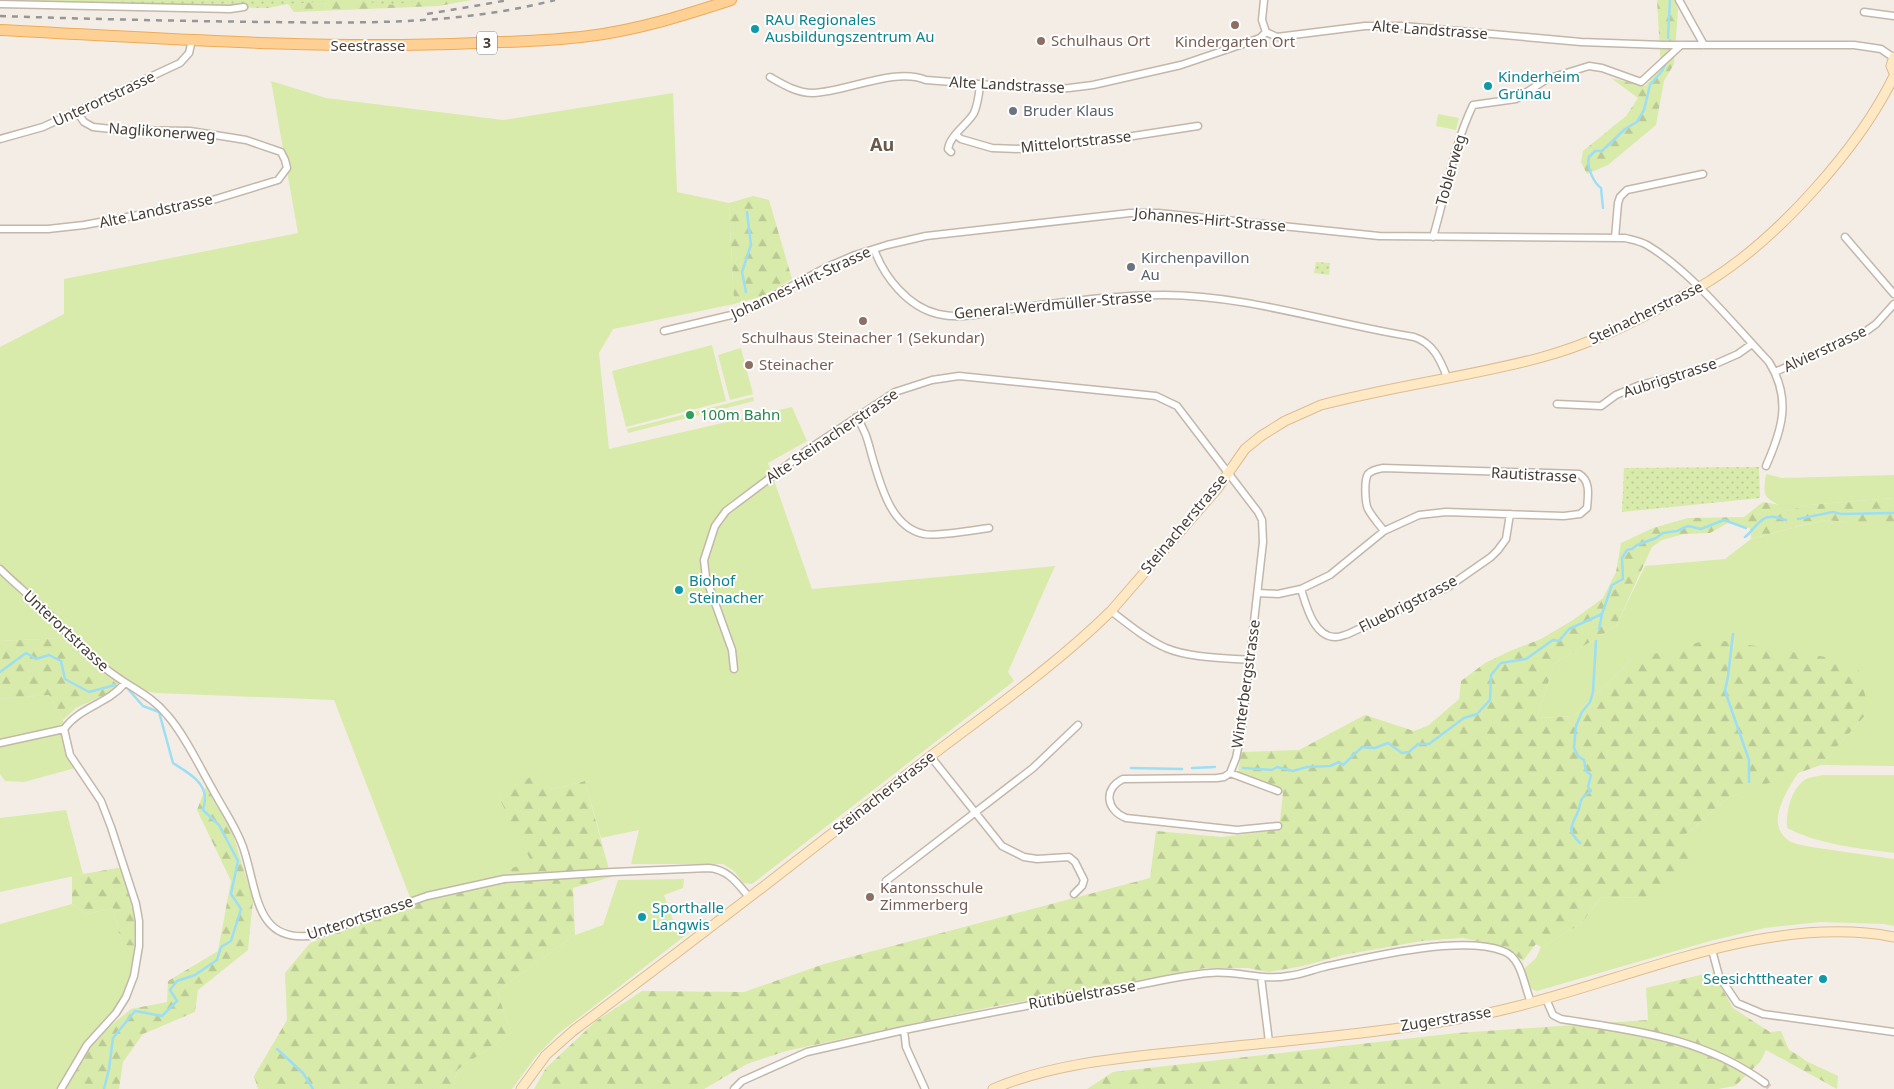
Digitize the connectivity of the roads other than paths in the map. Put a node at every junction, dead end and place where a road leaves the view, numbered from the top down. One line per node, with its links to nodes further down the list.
1 (731, 0): 10 (main road, Seestrasse / 3)
2 (1264, 0): 9 (street)
3 (1679, 0): 12 (street)
4 (0, 4): 5 (street)
5 (244, 8)
6 (1864, 12): 7 (street)
7 (1894, 16)
8 (0, 30): 10 (main road, Seestrasse / 3)
9 (1266, 32): 11 (street, Alte Landstrasse); 16 (street, Alte Landstrasse)
10 (192, 40): 17 (street, Unterortstrasse)
11 (1681, 45): 12 (street, Alte Landstrasse); 25 (street, Toblerweg)
12 (1704, 45): 13 (street, Alte Landstrasse)
13 (1894, 58): 14 (street)
14 (1894, 75): 29 (street, Steinacherstrasse)
15 (770, 77): 16 (street, Alte Landstrasse)
16 (980, 85): 19 (street)
17 (77, 112): 20 (street, Unterortstrasse); 21 (street, Naglikonerweg)
18 (1198, 126): 19 (street, Mittelortstrasse)
19 (956, 135): 22 (street)
20 (0, 139)
21 (281, 152): 24 (street, Alte Landstrasse)
22 (951, 152)
23 (1702, 174): 26 (street)
24 (0, 229)
25 (1433, 237): 26 (street, Johannes-Hirt-Strasse); 28 (street, Johannes-Hirt-Strasse)
26 (1615, 238): 29 (street, Johannes-Hirt-Strasse)
27 (1845, 238): 30 (street)
28 (874, 249): 32 (street, Johannes-Hirt-Strasse); 35 (street, General-Werdmüller-Strasse)
29 (1698, 288): 33 (street, Johannes-Hirt-Strasse); 35 (street, Steinacherstrasse)
30 (1894, 294)
31 (1894, 304): 34 (street, Alvierstrasse)
32 (664, 332)
33 (1752, 344): 34 (street, Johannes-Hirt-Strasse); 36 (street, Aubrigstrasse)
34 (1775, 372): 38 (street)
35 (1447, 377): 39 (street, Steinacherstrasse)
36 (1557, 404)
37 (856, 417): 39 (street, Alte Steinacherstrasse); 41 (street); 48 (street, Alte Steinacherstrasse)
38 (1766, 466)
39 (1228, 473): 45 (street, Winterbergstrasse); 46 (street, Steinacherstrasse)
40 (1510, 514): 42 (street, Rautistrasse); 42 (street, Rautistrasse); 44 (street, Fluebrigstrasse)
41 (989, 528)
42 (1384, 531): 44 (street)
43 (0, 569): 49 (street, Unterortstrasse)
44 (1301, 589): 45 (street)
45 (1258, 593): 47 (street, Winterbergstrasse)
46 (1111, 611): 47 (street); 53 (street, Steinacherstrasse)
47 (1250, 660): 54 (street, Winterbergstrasse)
48 (734, 669)
49 (125, 683): 51 (street); 60 (street, Unterortstrasse)
50 (1078, 725): 56 (street)
51 (64, 729): 52 (street); 70 (street)
52 (0, 743)
53 (931, 757): 56 (street); 60 (street, Steinacherstrasse)
54 (1230, 773): 55 (street); 57 (street)
55 (1278, 791)
56 (975, 813): 58 (street); 59 (street)
57 (1278, 826)
58 (886, 881)
59 (1074, 894)
60 (749, 897): 71 (street, Steinacherstrasse)
61 (1894, 936): 62 (street, Zugerstrasse)
62 (1712, 950): 64 (street, Zugerstrasse); 67 (street)
63 (1261, 977): 65 (street, Rütibüelstrasse); 66 (street, Rütibüelstrasse); 68 (street)
64 (1546, 999): 65 (street, Zugerstrasse); 69 (street)
65 (1531, 1002): 68 (street, Zugerstrasse)
66 (904, 1030): 72 (street, Rütibüelstrasse); 73 (street)
67 (1894, 1032)
68 (1269, 1042): 74 (street, Zugerstrasse)
69 (1765, 1083)
70 (61, 1089)
71 (521, 1089)
72 (734, 1089)
73 (925, 1089)
74 (992, 1089)

